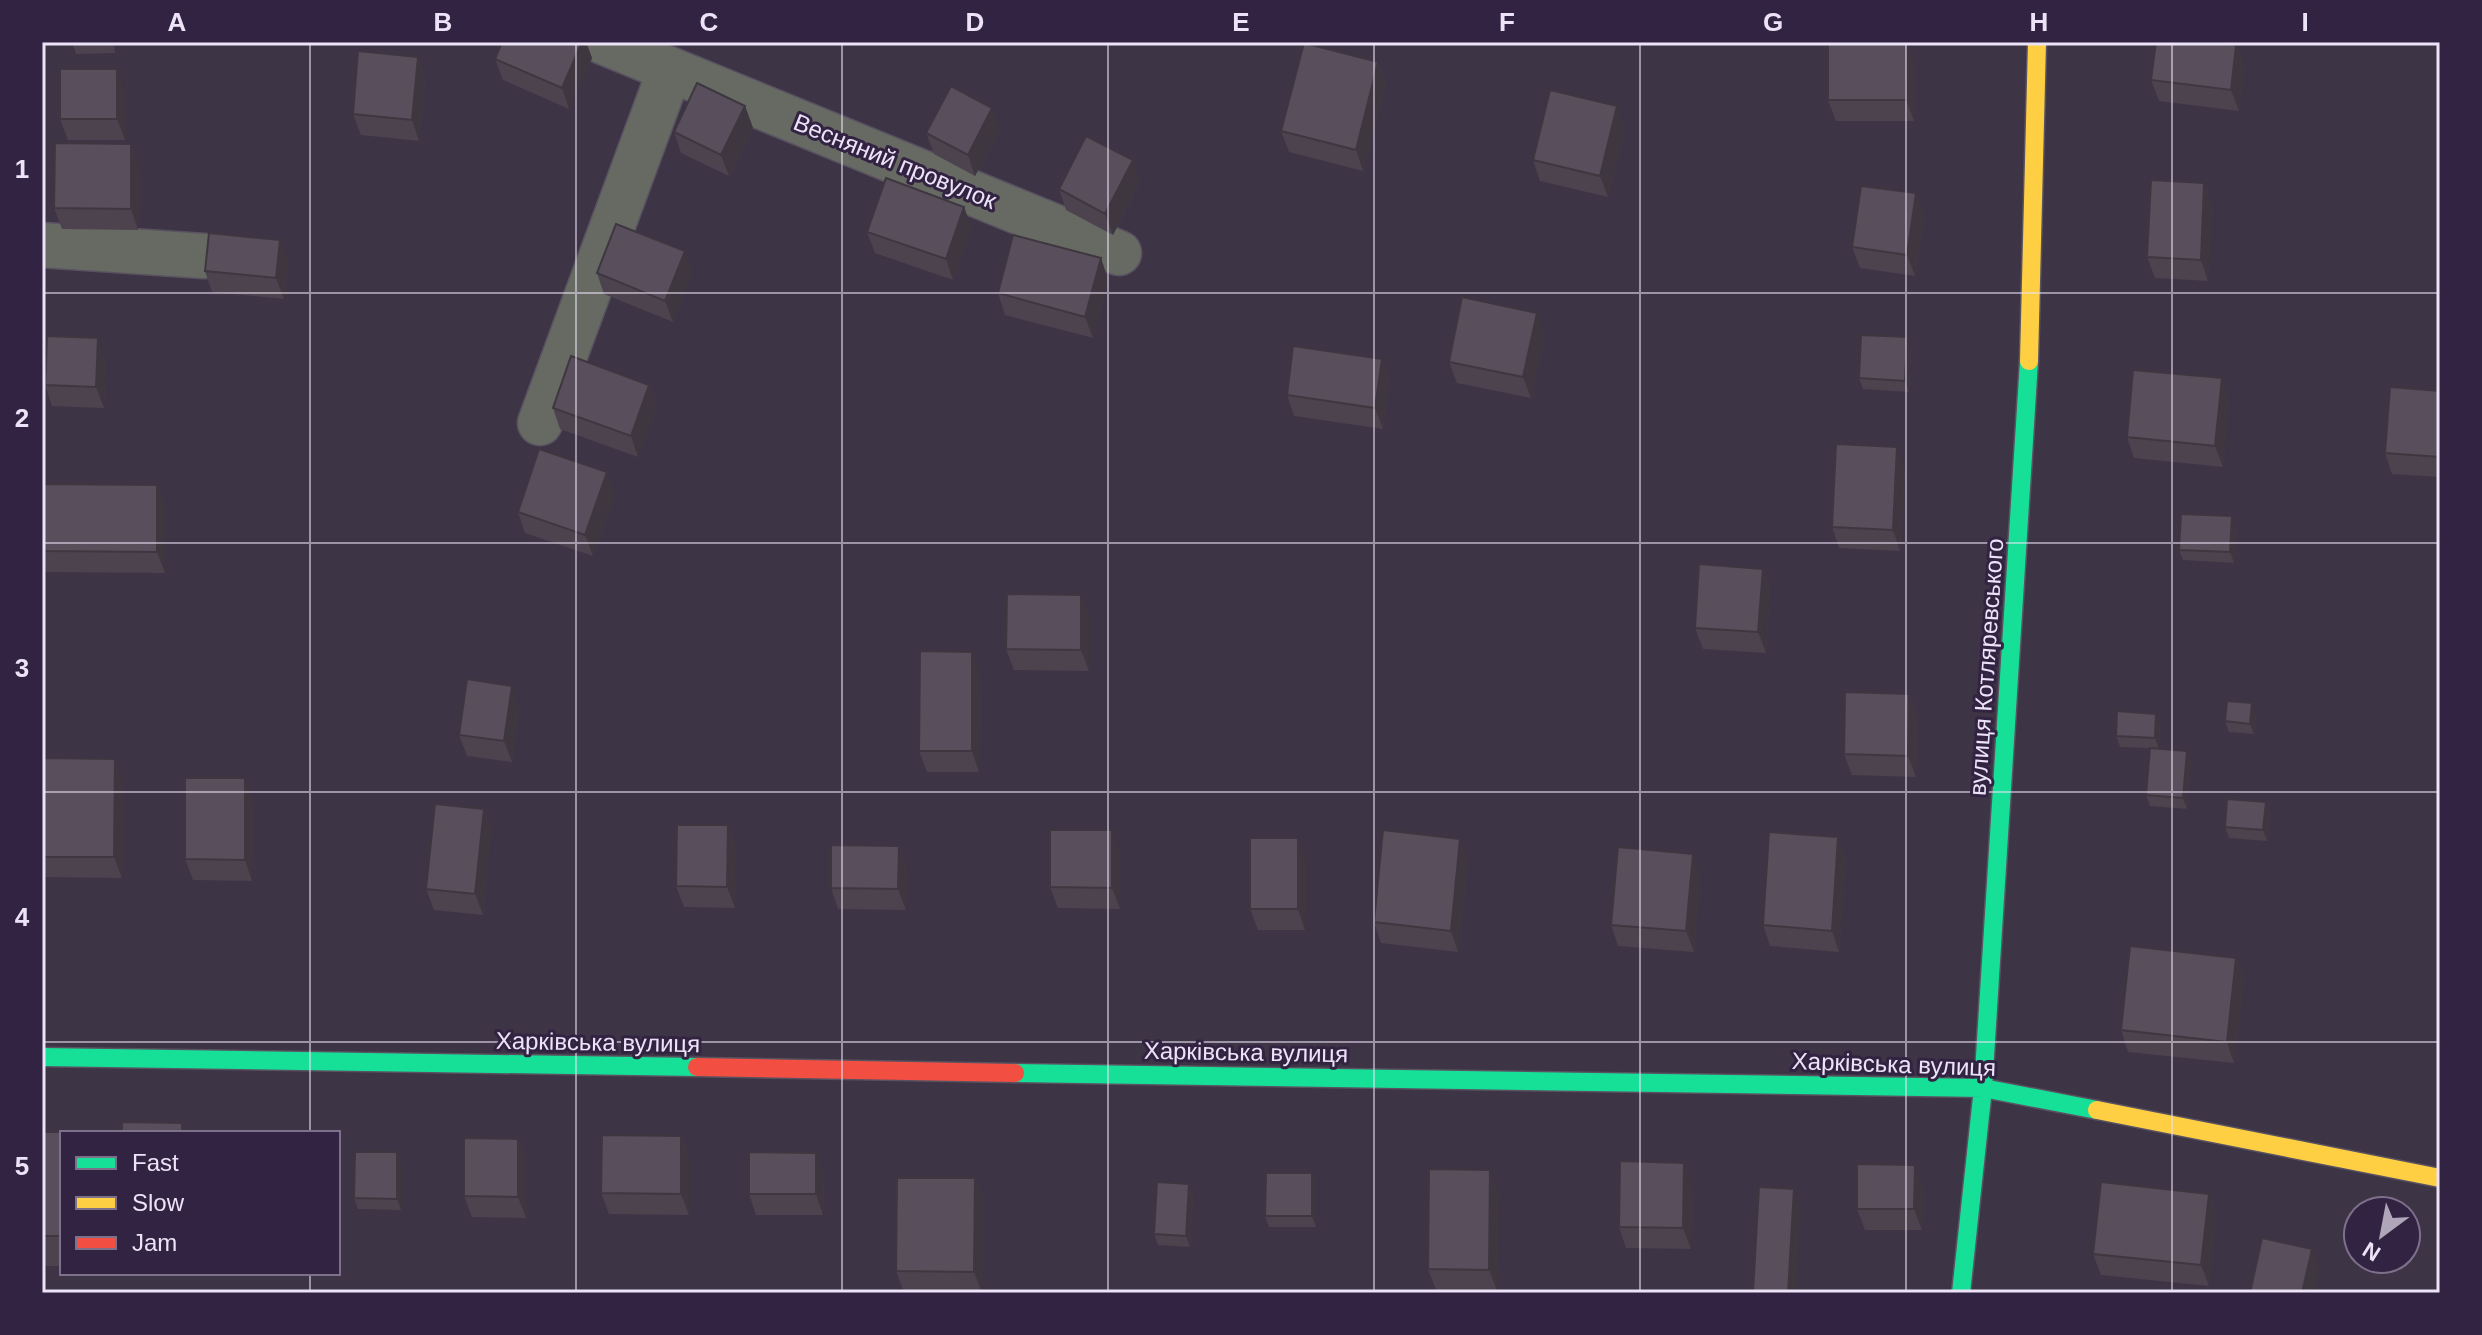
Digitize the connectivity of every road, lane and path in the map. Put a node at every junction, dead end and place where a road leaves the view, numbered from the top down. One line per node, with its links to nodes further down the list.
1 (603, 42): 3 (street, Весняний провулок)
2 (2037, 42): 9 (street, вулиця Котляревського)
3 (670, 70): 5 (street, Весняний провулок); 7 (street)
4 (42, 245): 6 (street)
5 (1119, 253)
6 (204, 256)
7 (540, 423)
8 (42, 1057): 9 (street, Харківська вулиця)
9 (1983, 1088): 10 (street, Харківська вулиця); 11 (street, вулиця Котляревського)
10 (2440, 1178)
11 (1961, 1293)

